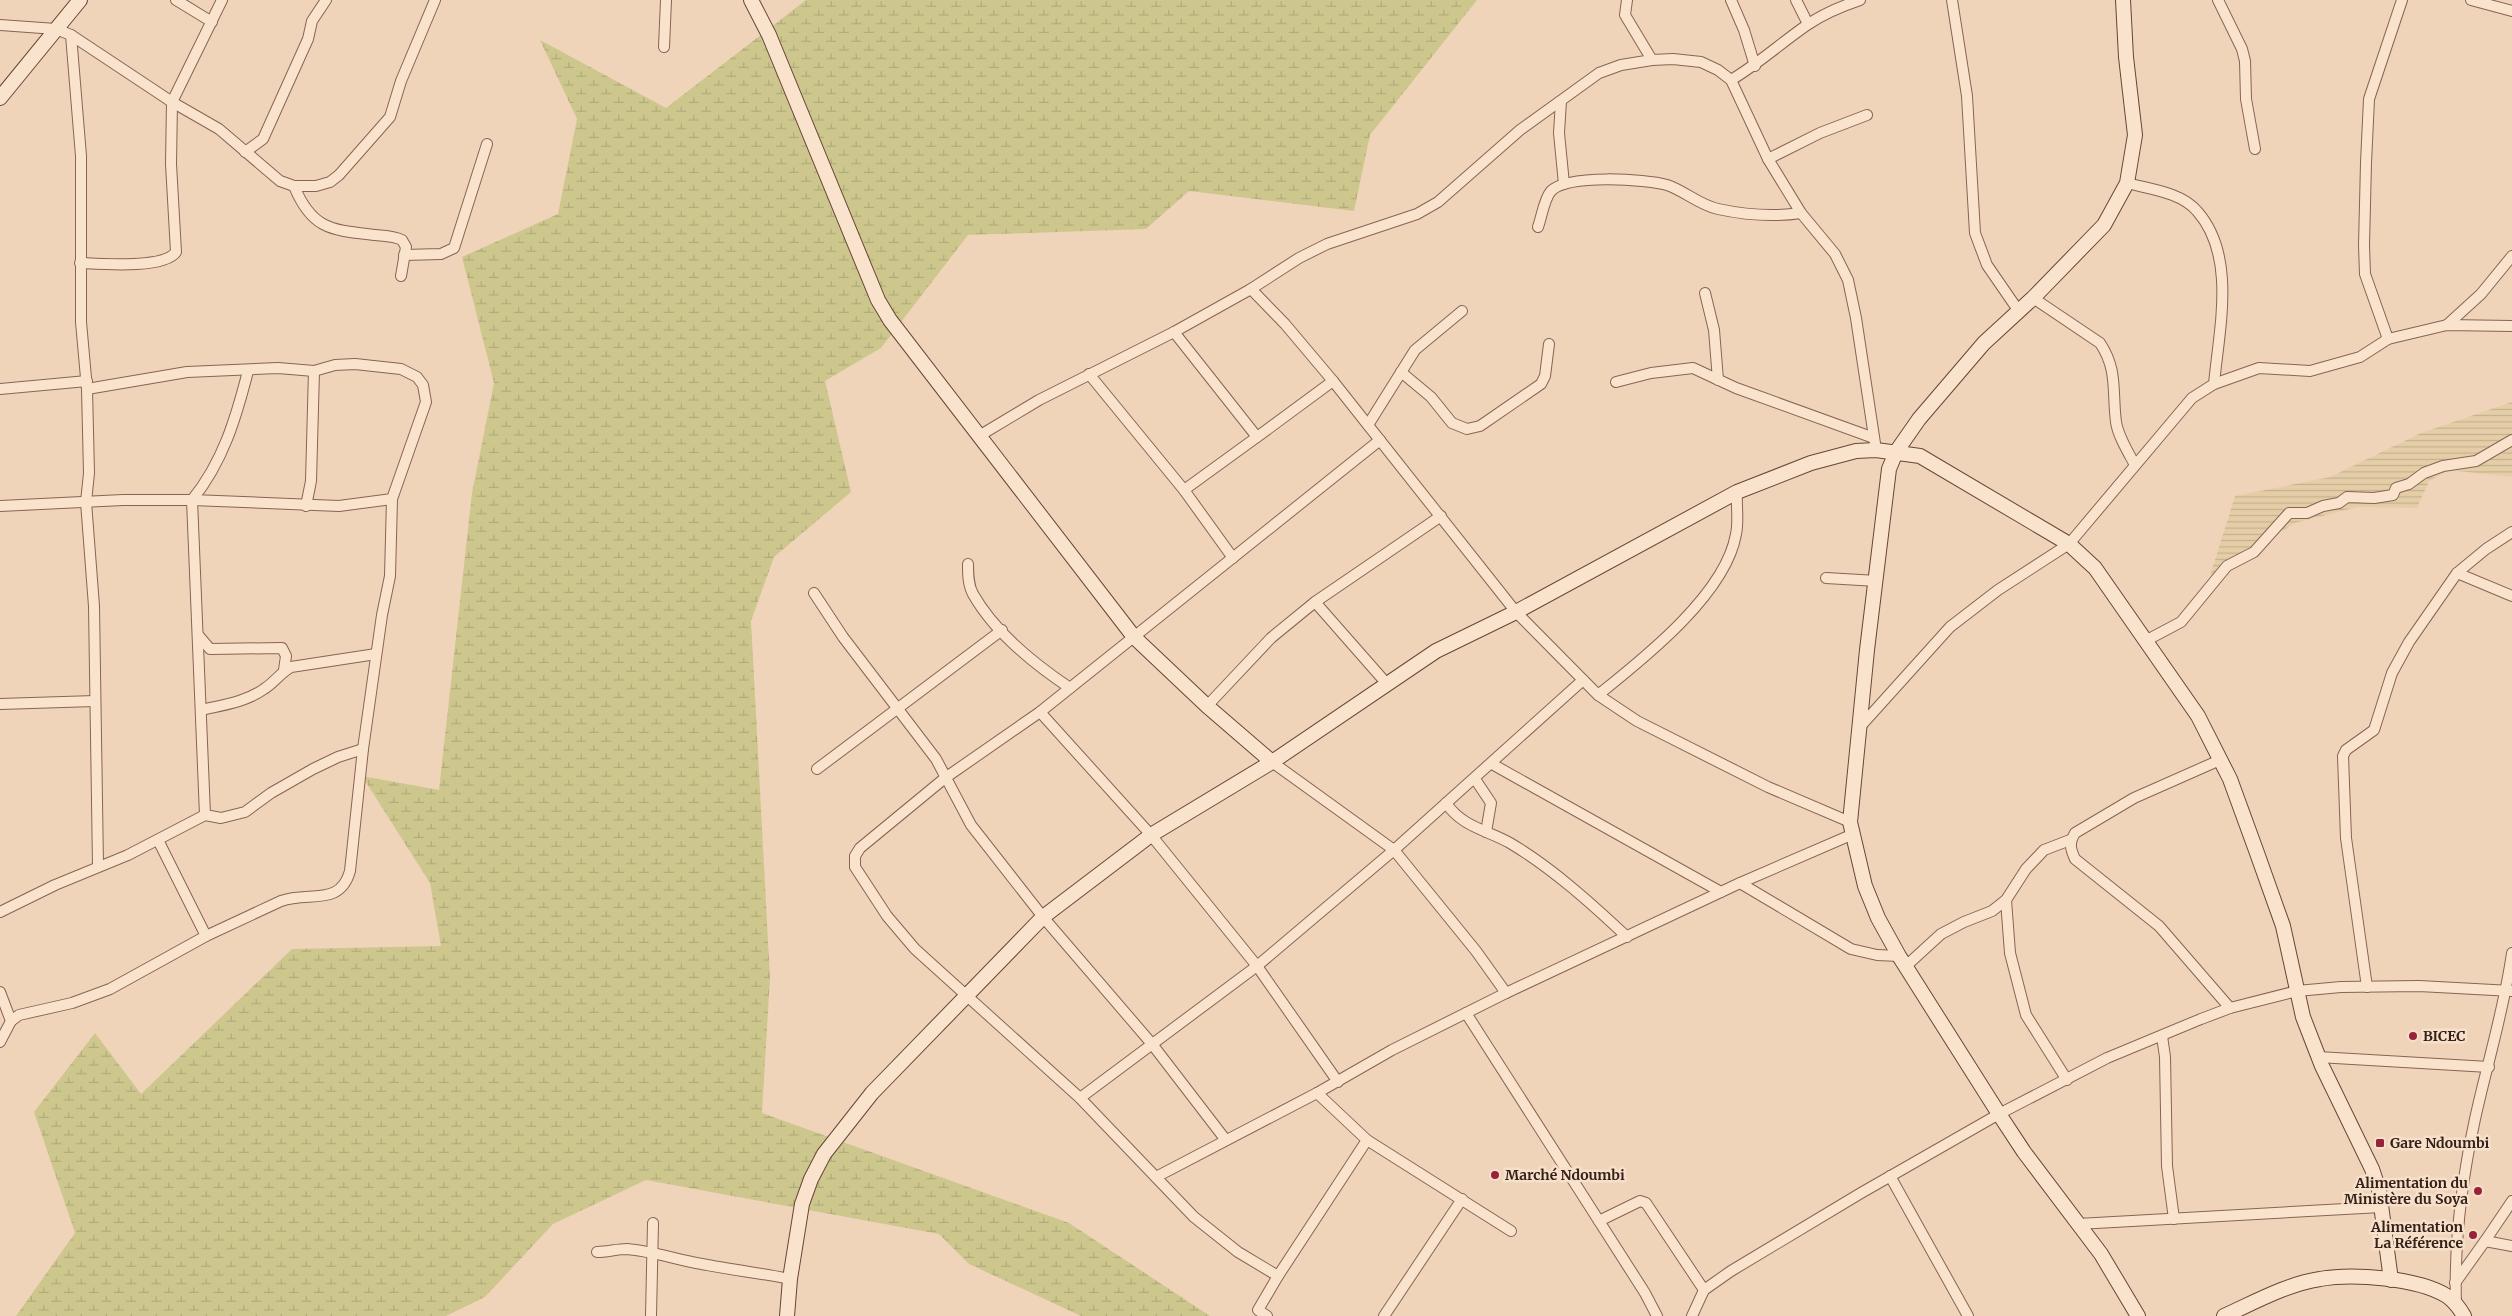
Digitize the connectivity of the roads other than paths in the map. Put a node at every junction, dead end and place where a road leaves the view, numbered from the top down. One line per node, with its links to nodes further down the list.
1 (80, 0): 21 (street)
2 (176, 0): 18 (street)
3 (222, 0): 18 (street)
4 (326, 0): 33 (street)
5 (435, 0): 37 (street)
6 (666, 0): 23 (street)
7 (751, 0): 65 (street)
8 (1627, 0): 24 (street)
9 (1731, 0): 25 (street)
10 (1796, 0): 19 (street)
11 (1860, 0): 19 (street)
12 (1952, 0): 47 (street)
13 (2124, 0): 35 (street)
14 (2218, 0): 32 (street)
15 (2402, 0): 52 (street)
16 (2471, 0): 17 (street)
17 (2512, 11)
18 (212, 22): 29 (street)
19 (1808, 24): 25 (street)
20 (0, 25): 21 (street)
21 (56, 29): 22 (street); 27 (street)
22 (71, 35): 29 (street); 42 (street)
23 (664, 47)
24 (1652, 60): 26 (street); 28 (street)
25 (1755, 66): 26 (street)
26 (1731, 80): 34 (street)
27 (0, 98)
28 (1561, 101): 36 (street); 44 (street)
29 (172, 102): 33 (street); 42 (street)
30 (1867, 115): 34 (street)
31 (487, 144): 40 (street)
32 (2255, 150)
33 (245, 152): 37 (street)
34 (1768, 158): 38 (street)
35 (2127, 183): 46 (street); 61 (street)
36 (1564, 184): 38 (street); 39 (street)
37 (294, 186): 40 (street)
38 (1801, 214): 69 (street)
39 (1538, 227)
40 (404, 255): 43 (street)
41 (2512, 256): 49 (street)
42 (80, 263): 62 (street)
43 (401, 276)
44 (1251, 289): 51 (street); 59 (street)
45 (1705, 293): 58 (street)
46 (2033, 298): 47 (street); 71 (street)
47 (2018, 310): 70 (street)
48 (1462, 311): 56 (street)
49 (2447, 325): 50 (street); 52 (street)
50 (2512, 326)
51 (1174, 332): 57 (street); 66 (street)
52 (2388, 338): 61 (street)
53 (1549, 344): 56 (street)
54 (248, 371): 55 (street); 62 (street); 75 (street)
55 (314, 371): 74 (street); 78 (street)
56 (1401, 372): 64 (street)
57 (1089, 374): 65 (street); 72 (street)
58 (1718, 380): 60 (street); 69 (street)
59 (1333, 381): 64 (street); 66 (street)
60 (1616, 382)
61 (2214, 384): 71 (street)
62 (87, 385): 63 (street); 76 (street)
63 (0, 389)
64 (1368, 425): 67 (street)
65 (979, 436): 93 (street)
66 (1257, 436): 72 (street)
67 (1380, 440): 79 (street); 82 (street)
68 (2512, 440): 94 (street)
69 (1875, 444): 70 (street); 73 (street)
70 (1896, 452): 81 (street); 86 (street)
71 (2135, 465): 81 (street)
72 (1184, 490): 82 (street)
73 (1736, 492): 90 (street); 100 (street)
74 (392, 499): 78 (street); 95 (street)
75 (192, 500): 76 (street); 78 (street); 92 (street)
76 (86, 502): 77 (street); 101 (street)
77 (0, 506)
78 (306, 506)
79 (1441, 516): 89 (street); 90 (street)
80 (2512, 532): 84 (street)
81 (2069, 544): 94 (street); 107 (street)
82 (1232, 558): 93 (street)
83 (968, 564): 91 (street)
84 (2457, 573): 88 (street); 134 (street)
85 (1826, 578): 86 (street)
86 (1877, 581): 107 (street)
87 (814, 593): 104 (street)
88 (2512, 596)
89 (1315, 602): 98 (street); 103 (street)
90 (1516, 612): 97 (street); 98 (street)
91 (1002, 630): 99 (street); 104 (street)
92 (198, 636): 96 (street); 105 (street)
93 (1134, 637): 99 (street); 103 (street)
94 (2147, 640): 109 (street)
95 (376, 654): 96 (street); 108 (street)
96 (284, 670): 105 (street)
97 (1584, 680): 100 (street); 111 (street)
98 (1388, 684): 110 (street)
99 (1070, 688): 106 (street)
100 (1598, 695): 117 (street)
101 (95, 701): 102 (street); 123 (street)
102 (0, 704)
103 (1207, 706): 110 (street)
104 (899, 709): 112 (street); 113 (street)
105 (201, 710): 116 (street)
106 (1040, 712): 113 (street); 119 (street)
107 (1859, 728): 117 (street)
108 (363, 749): 116 (street); 129 (street)
109 (2220, 760): 121 (street); 136 (street)
110 (1272, 762): 119 (street); 122 (street)
111 (1492, 764): 114 (street); 125 (street)
112 (817, 769)
113 (945, 778): 128 (street); 139 (street)
114 (1474, 779): 115 (street); 118 (street)
115 (1446, 803): 118 (street); 122 (street)
116 (205, 815): 120 (street)
117 (1850, 829): 124 (street); 132 (street)
118 (1486, 832): 130 (street)
119 (1151, 835): 128 (street); 133 (street)
120 (158, 840): 123 (street); 129 (street)
121 (2070, 840): 126 (street); 141 (street)
122 (1394, 850): 133 (street); 138 (street)
123 (98, 866): 127 (street)
124 (1740, 883): 125 (street); 132 (street)
125 (1721, 892): 130 (street)
126 (2006, 900): 132 (street); 149 (street)
127 (0, 912)
128 (1043, 917): 139 (street); 146 (street)
129 (206, 936): 143 (street)
130 (1627, 937): 138 (street)
131 (2512, 953): 135 (street)
132 (1902, 961): 153 (street)
133 (1257, 966): 146 (street); 150 (street)
134 (2367, 987): 135 (street); 136 (street)
135 (2509, 990): 148 (street)
136 (2297, 991): 141 (street); 147 (street)
137 (0, 992): 140 (street)
138 (1506, 993): 142 (street)
139 (966, 994): 152 (street); 171 (street)
140 (3, 1008): 143 (street)
141 (2230, 1008): 144 (street)
142 (1466, 1013): 150 (street); 162 (street)
143 (11, 1021): 145 (street)
144 (2162, 1036): 149 (street); 161 (street)
145 (0, 1042)
146 (1152, 1044): 152 (street); 154 (street)
147 (2318, 1057): 148 (street); 160 (street)
148 (2489, 1067): 173 (street)
149 (2067, 1080): 153 (street)
150 (1338, 1082): 151 (street)
151 (1317, 1093): 154 (street); 155 (street)
152 (1080, 1098): 157 (street)
153 (1999, 1114): 156 (street); 164 (street)
154 (1226, 1139): 157 (street)
155 (1367, 1140): 158 (street); 170 (street)
156 (1890, 1176): 174 (street); 182 (street)
157 (1156, 1177): 170 (street)
158 (1462, 1199): 165 (street); 179 (street)
159 (2512, 1201): 166 (street)
160 (2381, 1207): 161 (street); 172 (street)
161 (2174, 1219): 164 (street)
162 (1599, 1222): 174 (street); 180 (street)
163 (653, 1223): 169 (street)
164 (2078, 1224): 183 (street)
165 (1511, 1231)
166 (2485, 1241): 167 (street); 173 (street)
167 (2512, 1246)
168 (597, 1252): 169 (street)
169 (652, 1253): 171 (street); 176 (street)
170 (1278, 1276): 178 (street)
171 (790, 1278): 177 (street)
172 (2391, 1280): 175 (street); 184 (street)
173 (2455, 1283): 175 (street)
174 (1704, 1290): 181 (street)
175 (2456, 1304): 185 (street)
176 (651, 1316)
177 (787, 1316)
178 (1267, 1316)
179 (1384, 1316)
180 (1657, 1316)
181 (1692, 1316)
182 (1968, 1316)
183 (2138, 1316)
184 (2224, 1316)
185 (2464, 1316)

